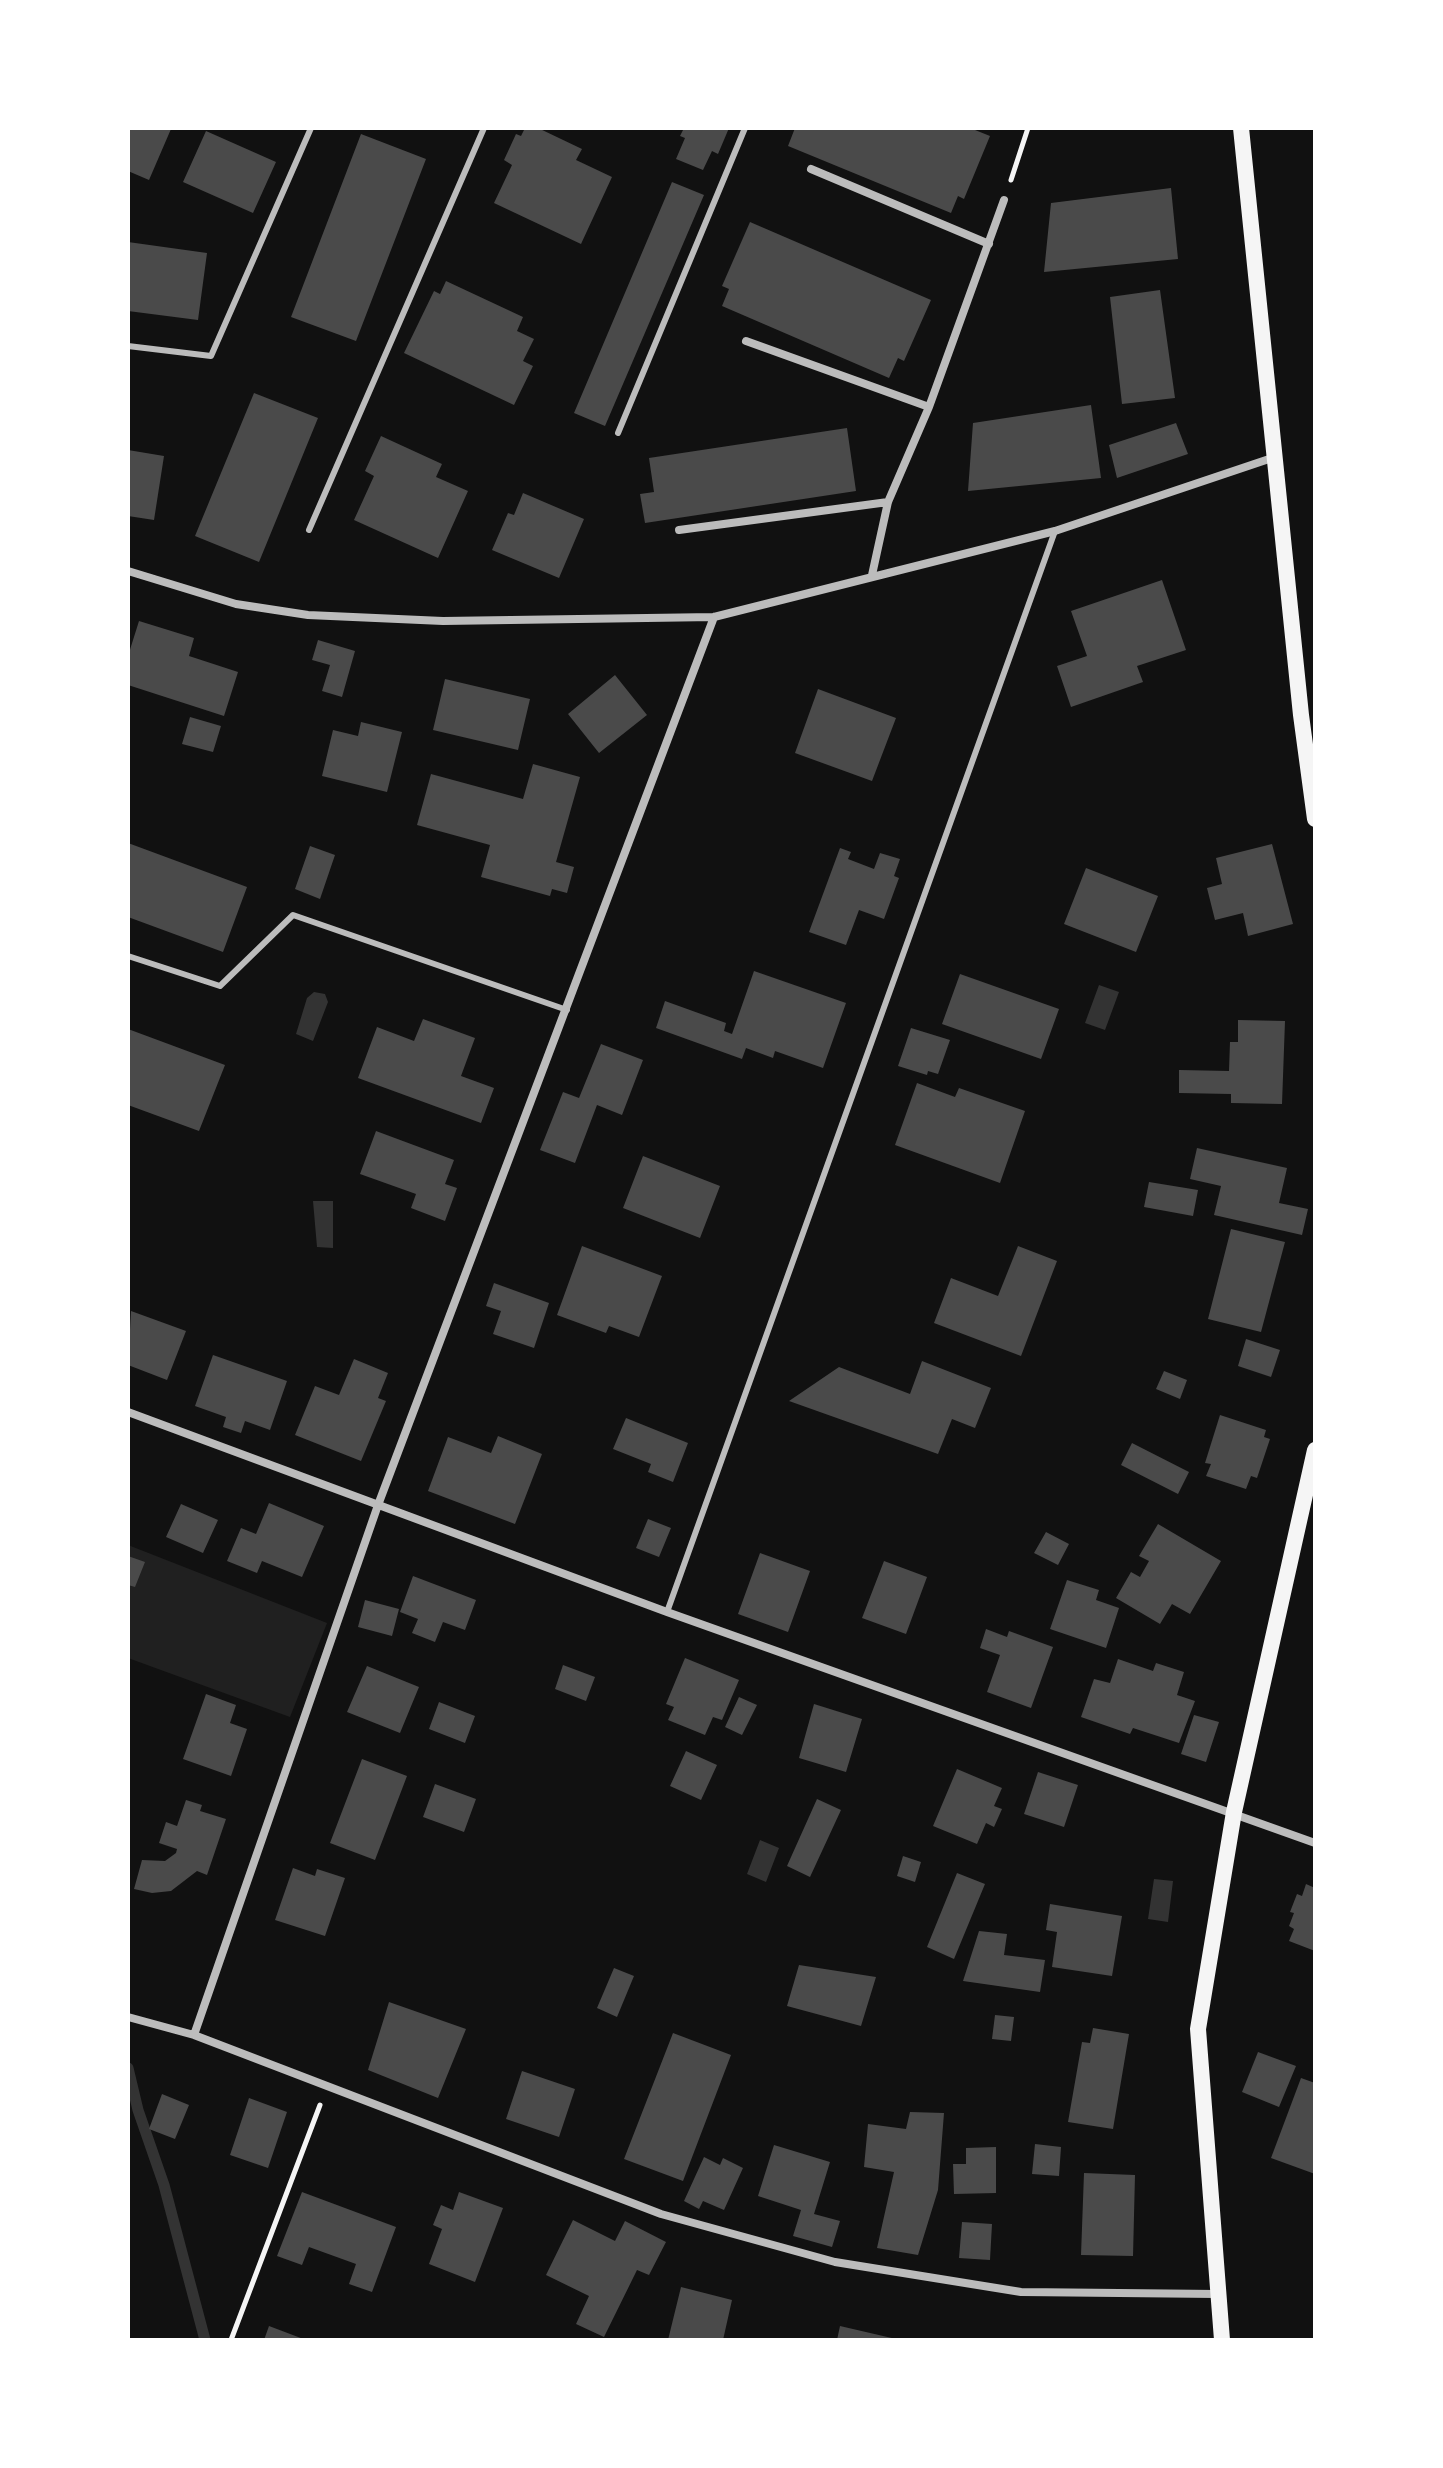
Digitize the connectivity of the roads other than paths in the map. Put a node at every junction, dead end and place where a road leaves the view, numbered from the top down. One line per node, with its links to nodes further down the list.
1 (311, 128): 9 (lane)
2 (484, 128): 14 (lane)
3 (745, 128): 11 (lane)
4 (1241, 128): 12 (main road)
5 (811, 169): 7 (street)
6 (1004, 200): 7 (street)
7 (989, 244): 10 (street)
8 (746, 341): 10 (street)
9 (128, 346)
10 (929, 407): 13 (street)
11 (618, 433)
12 (1276, 457): 16 (street); 20 (main road)
13 (888, 502): 15 (street); 18 (street)
14 (309, 530)
15 (679, 530)
16 (1055, 531): 18 (street); 26 (lane)
17 (128, 571): 19 (street)
18 (872, 575): 19 (street)
19 (714, 617): 22 (street)
20 (1315, 819)
21 (128, 956): 22 (lane)
22 (567, 1010): 25 (street)
23 (128, 1412): 25 (street)
24 (1315, 1450): 27 (main road)
25 (378, 1505): 26 (street); 30 (street)
26 (667, 1612): 27 (street)
27 (1234, 1812): 28 (street); 31 (main road)
28 (1315, 1843)
29 (128, 2017): 30 (street)
30 (194, 2035): 31 (street)
31 (1217, 2294): 32 (main road)
32 (1222, 2340)

